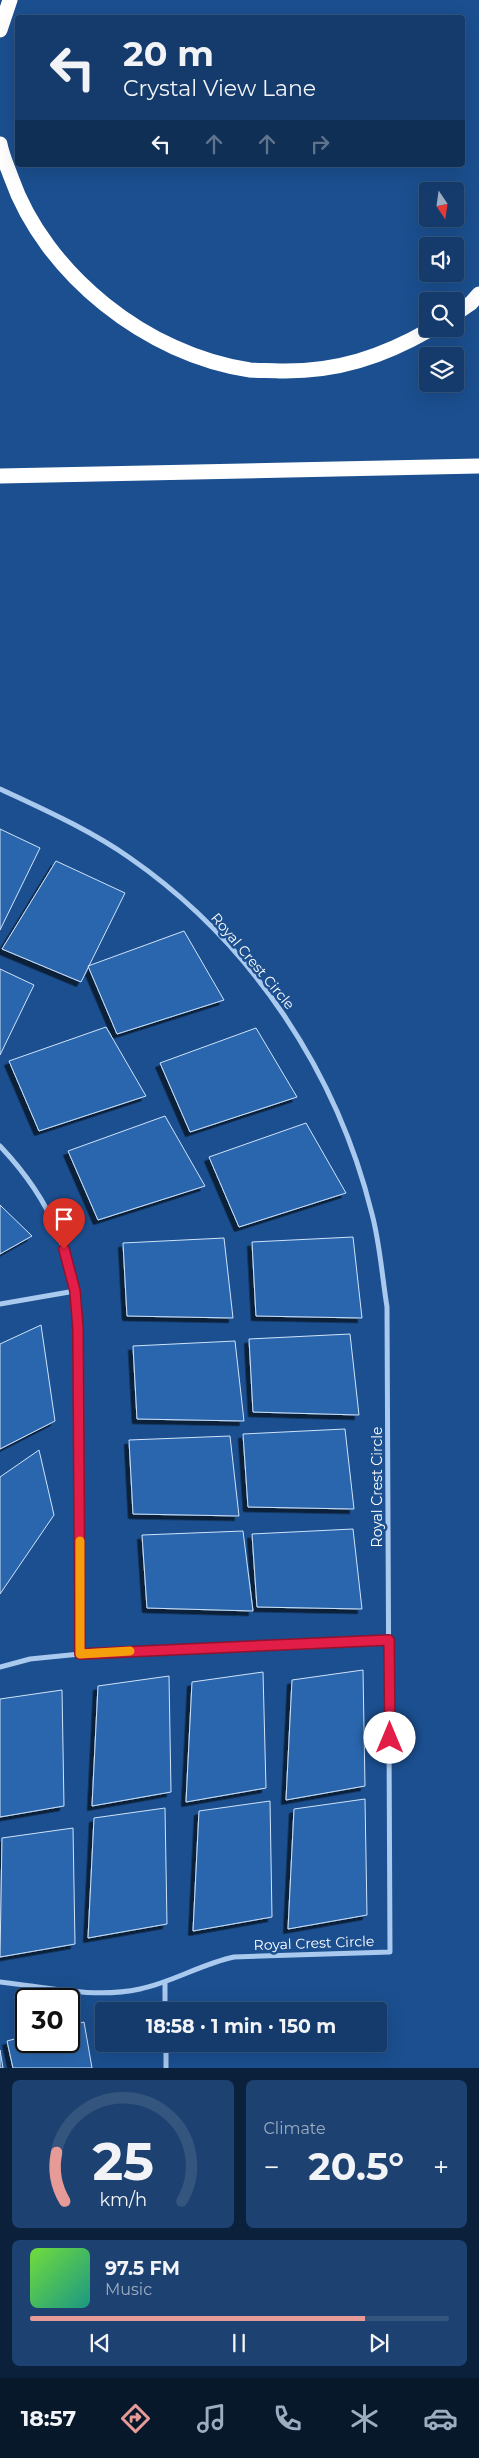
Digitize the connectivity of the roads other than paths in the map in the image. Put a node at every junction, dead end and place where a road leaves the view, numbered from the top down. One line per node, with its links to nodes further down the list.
1 (10, 0): 2 (highway)
2 (0, 30)
3 (0, 144): 6 (highway)
4 (479, 294): 5 (highway)
5 (464, 308)
6 (419, 336)
7 (479, 466): 8 (highway)
8 (0, 476)
9 (0, 789): 13 (street, Royal Crest Circle)
10 (0, 1146): 11 (street)
11 (75, 1291): 12 (street); 14 (street)
12 (0, 1304)
13 (389, 1640): 14 (street); 17 (street, Royal Crest Circle)
14 (80, 1654): 15 (street)
15 (0, 1667)
16 (0, 1982): 17 (street, Royal Crest Circle)
17 (165, 1982): 18 (street)
18 (165, 2002)
19 (166, 2052): 20 (street)
20 (166, 2068)

